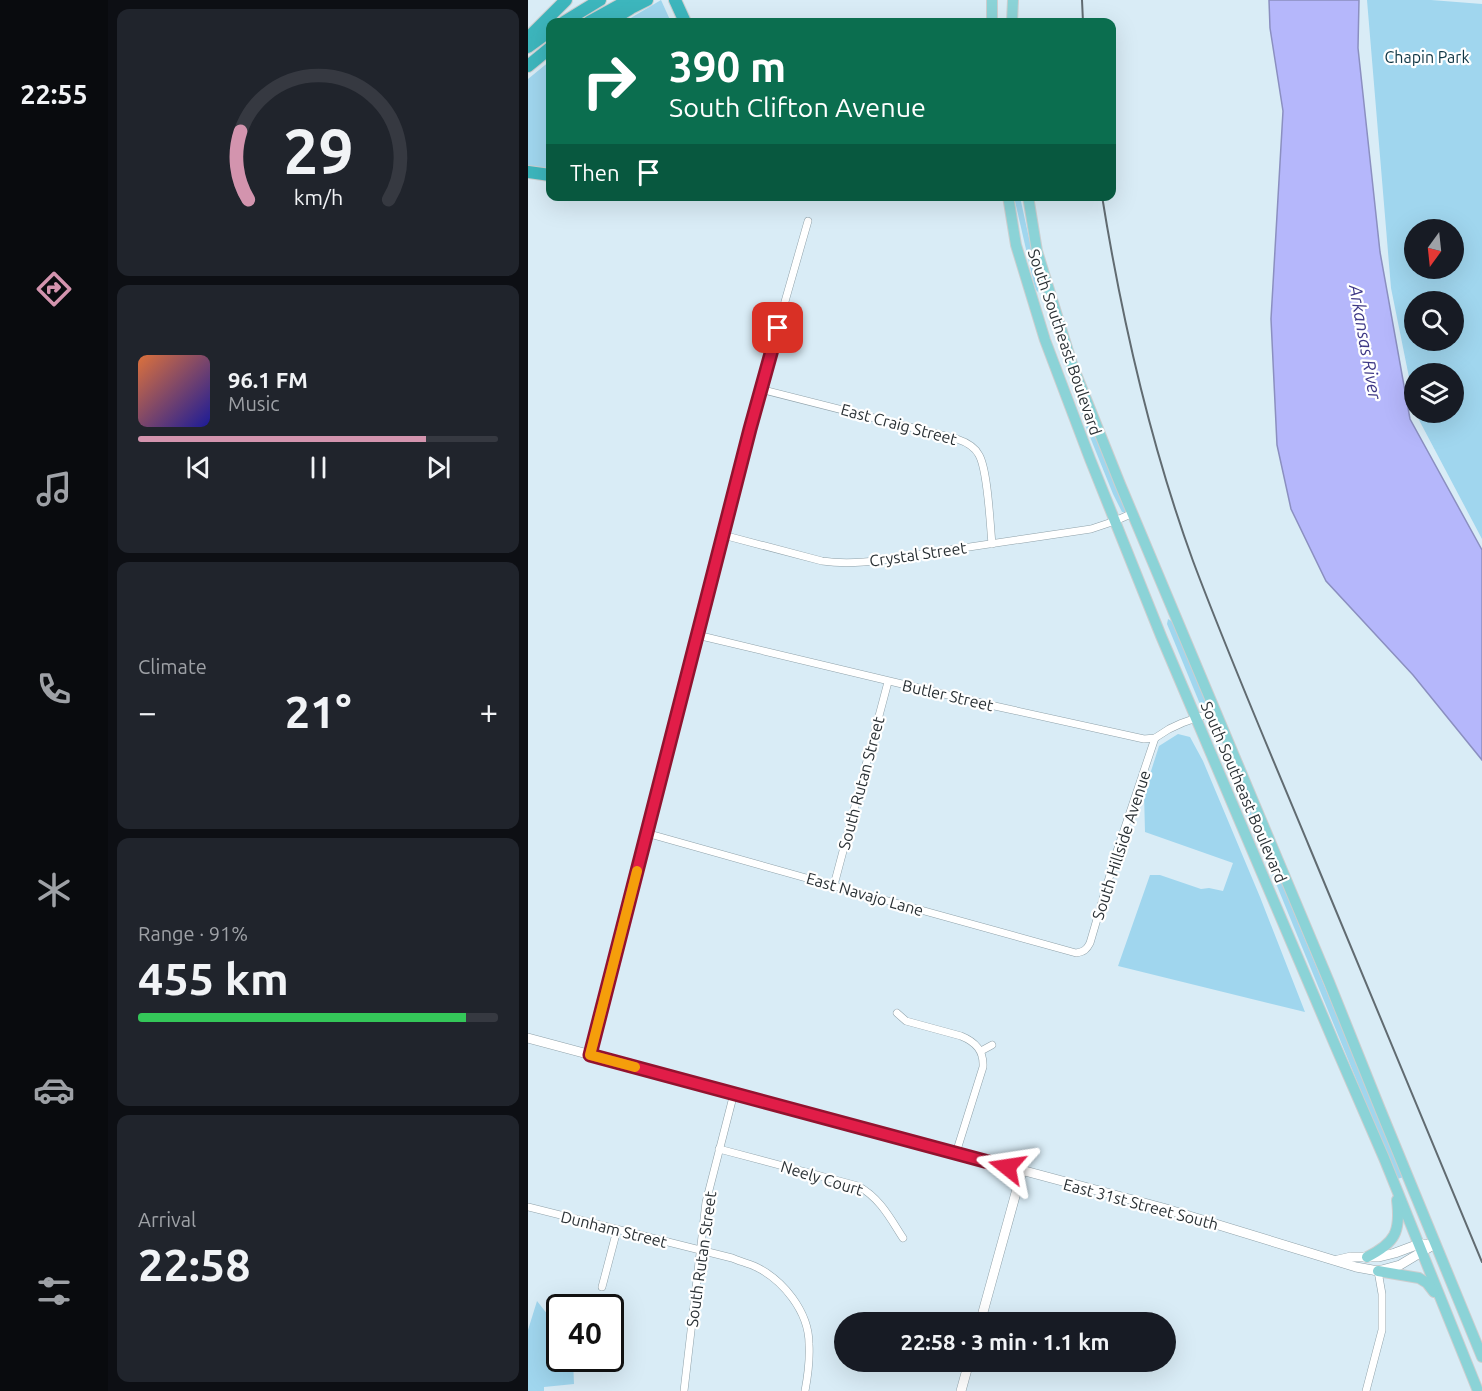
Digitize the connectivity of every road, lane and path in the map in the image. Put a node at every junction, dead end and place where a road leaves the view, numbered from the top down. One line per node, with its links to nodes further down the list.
1 (566, 0): 8 (highway)
2 (600, 0): 9 (highway)
3 (629, 0): 10 (highway)
4 (647, 0): 11 (highway)
5 (992, 0): 13 (main road)
6 (1013, 0): 14 (main road)
7 (674, 4): 12 (highway)
8 (548, 18)
9 (571, 18)
10 (596, 18)
11 (615, 18)
12 (683, 18)
13 (992, 18)
14 (1012, 18)
15 (546, 20): 17 (highway)
16 (546, 34): 18 (highway)
17 (528, 38)
18 (528, 47)
19 (546, 51): 20 (highway)
20 (528, 66)
21 (528, 172): 22 (highway)
22 (546, 174)
23 (1009, 201): 28 (main road, South Southeast Boulevard)
24 (1029, 201): 27 (main road, South Southeast Boulevard)
25 (808, 221): 26 (street)
26 (760, 389): 29 (street); 30 (street, East Craig Street)
27 (1133, 513): 28 (street, Crystal Street); 33 (main road, South Southeast Boulevard)
28 (1115, 521): 30 (street, Crystal Street); 34 (main road, South Southeast Boulevard)
29 (723, 535): 30 (street, Crystal Street); 31 (street)
30 (992, 544)
31 (697, 635): 32 (street, Butler Street); 36 (street)
32 (888, 682): 35 (street, Butler Street); 37 (street, South Rutan Street)
33 (1216, 711): 34 (street); 52 (main road, South Southeast Boulevard)
34 (1196, 718): 35 (street); 48 (main road, South Southeast Boulevard)
35 (1155, 738): 38 (street, South Hillside Avenue)
36 (646, 833): 37 (street, East Navajo Lane); 43 (street)
37 (834, 885): 38 (street, East Navajo Lane)
38 (1084, 951)
39 (897, 1013): 42 (street)
40 (528, 1038): 43 (main road, East 31st Street South)
41 (992, 1045): 42 (street)
42 (981, 1051): 46 (street)
43 (590, 1055): 44 (main road, East 31st Street South)
44 (734, 1093): 45 (street, South Rutan Street); 46 (main road, East 31st Street South)
45 (719, 1149): 51 (street, Neely Court); 54 (street, South Rutan Street)
46 (956, 1153): 47 (main road, East 31st Street South)
47 (1022, 1171): 56 (main road, East 31st Street South); 60 (main road)
48 (1395, 1185): 53 (main road, South Southeast Boulevard); 55 (main road)
49 (528, 1207): 50 (street, Dunham Street)
50 (617, 1230): 54 (street, Dunham Street); 58 (street)
51 (903, 1238)
52 (1436, 1244): 53 (main road); 61 (main road, South Southeast Boulevard)
53 (1420, 1249): 55 (main road); 57 (main road); 59 (main road, South Southeast Boulevard)
54 (700, 1251): 63 (street, South Rutan Street); 64 (street, Dunham Street)
55 (1367, 1257): 56 (main road)
56 (1338, 1260): 57 (main road, East 31st Street South)
57 (1378, 1271): 59 (main road); 66 (street)
58 (602, 1287)
59 (1442, 1301): 67 (main road, South Southeast Boulevard)
60 (983, 1312)
61 (1482, 1357)
62 (966, 1372): 65 (main road)
63 (684, 1391)
64 (806, 1391)
65 (961, 1391)
66 (1365, 1391)
67 (1478, 1391)

